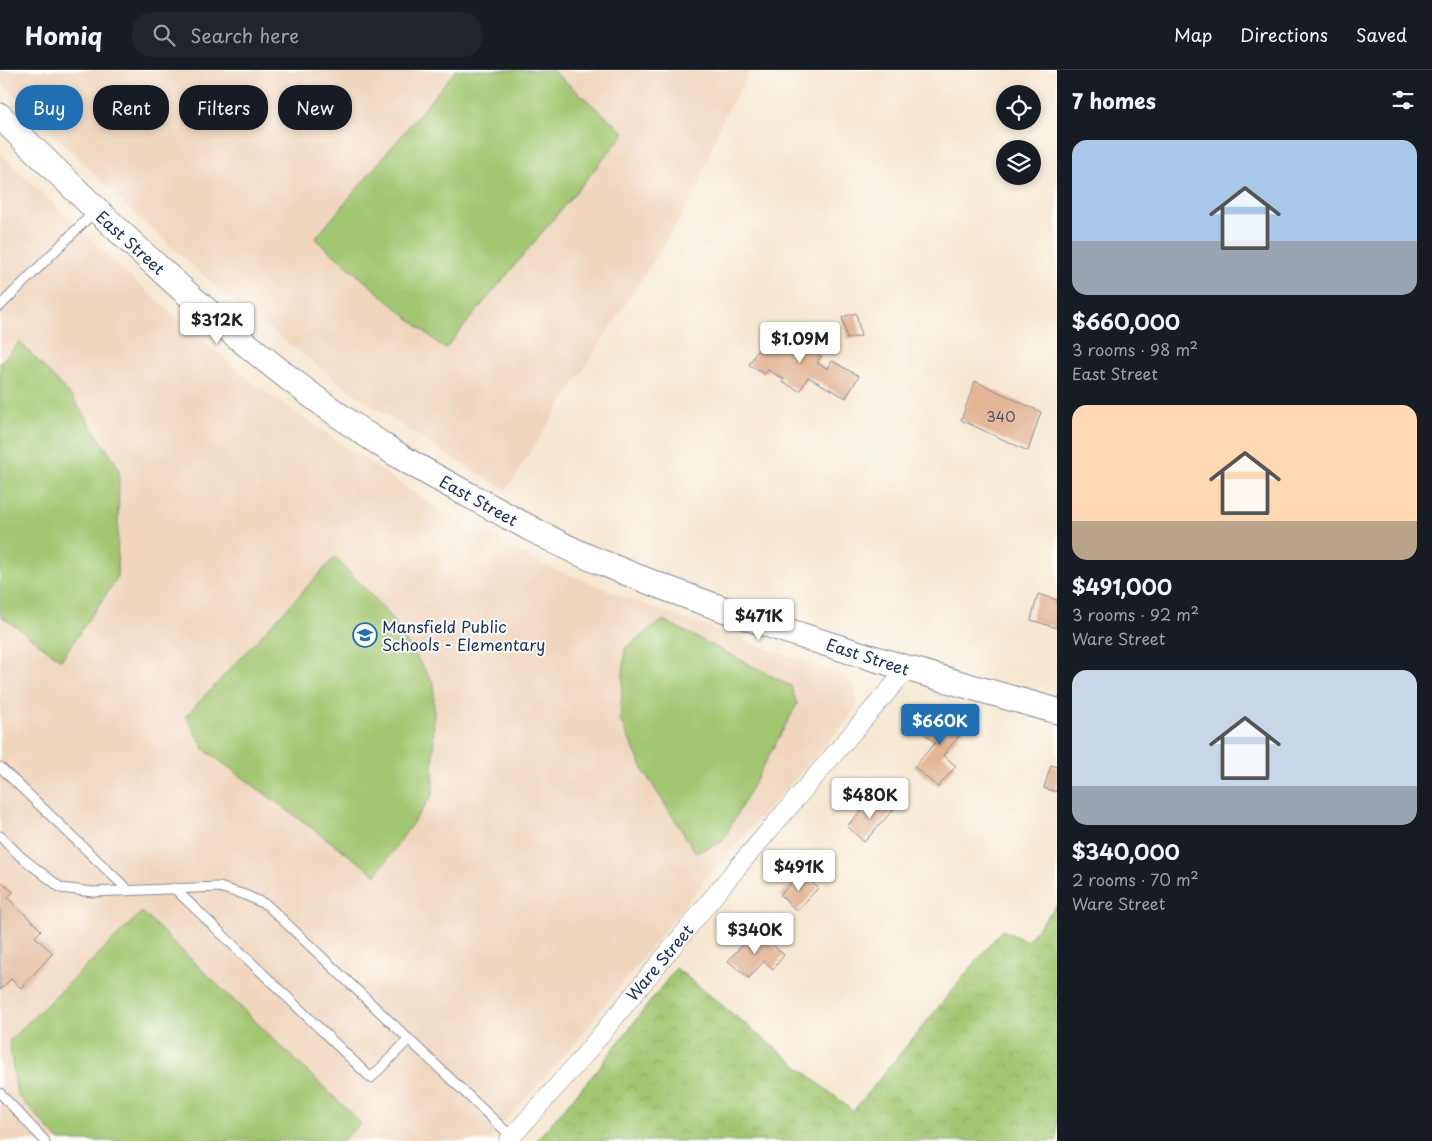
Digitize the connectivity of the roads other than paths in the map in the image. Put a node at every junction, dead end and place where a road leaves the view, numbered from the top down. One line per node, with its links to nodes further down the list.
1 (0, 116): 2 (main road, East Street)
2 (96, 210): 3 (lane); 4 (main road, East Street)
3 (0, 306)
4 (907, 669): 5 (main road, East Street); 12 (street, Ware Street)
5 (1057, 710)
6 (0, 767): 9 (lane)
7 (0, 836): 9 (lane)
8 (174, 888): 9 (lane); 10 (lane); 10 (lane)
9 (128, 890)
10 (409, 1039): 12 (lane)
11 (0, 1093): 13 (lane)
12 (510, 1139)
13 (45, 1141)

